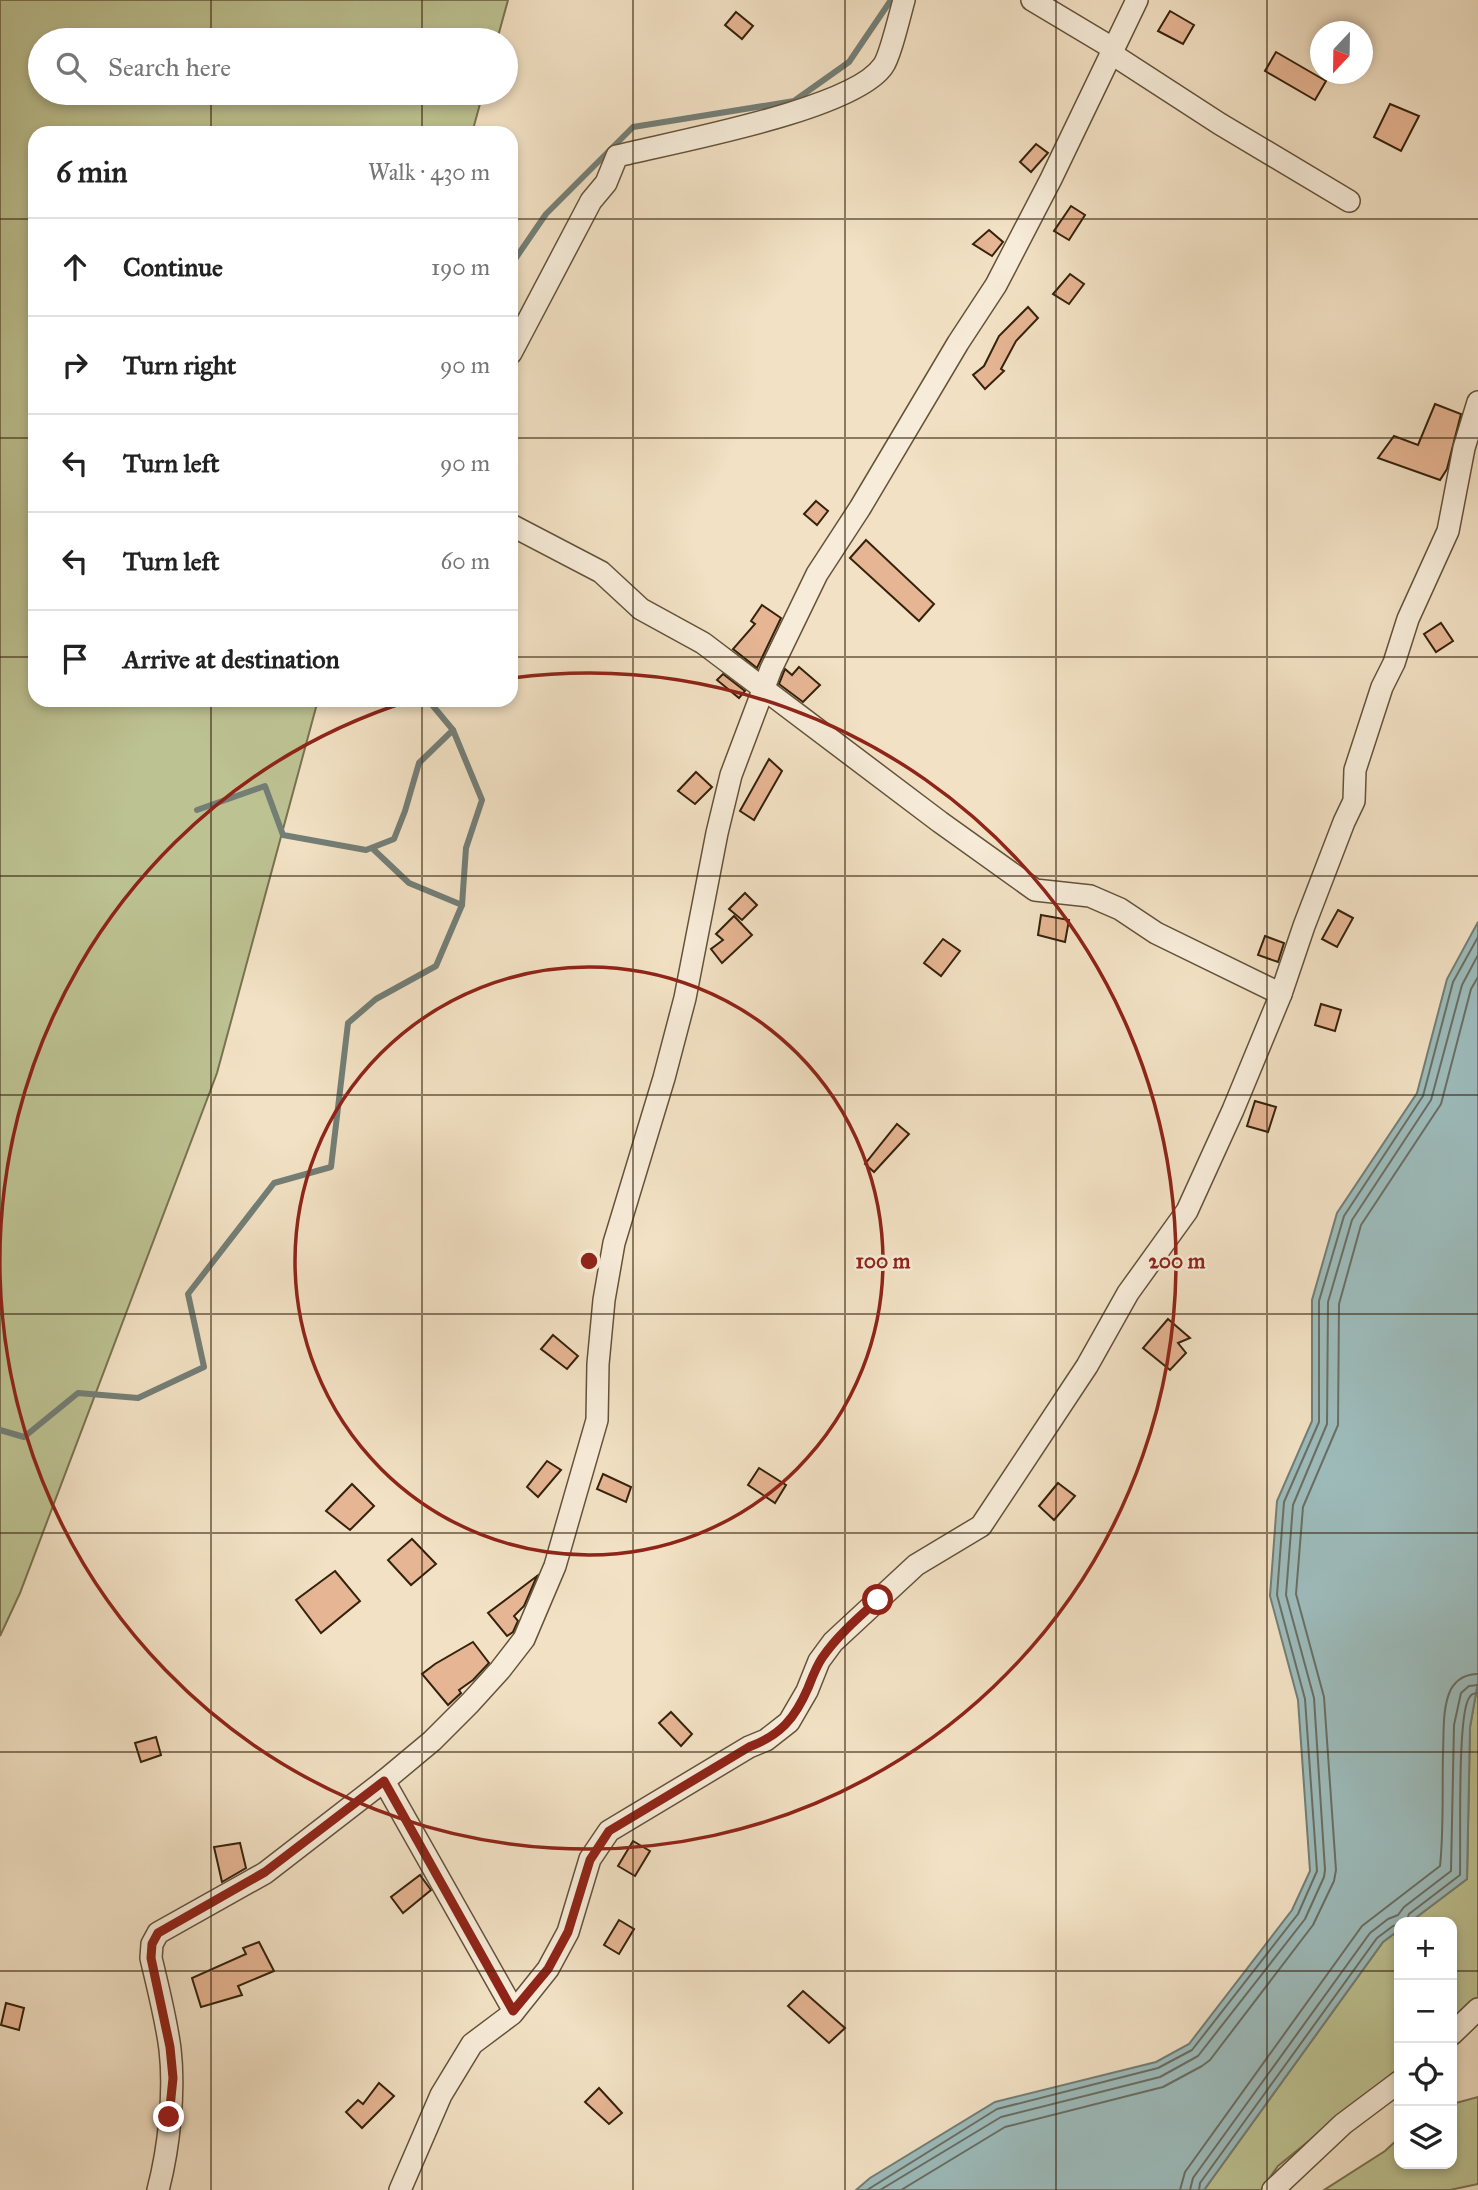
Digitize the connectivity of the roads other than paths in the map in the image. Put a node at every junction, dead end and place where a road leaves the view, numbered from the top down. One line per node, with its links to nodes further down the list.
1 (904, 0): 6 (street)
2 (1032, 0): 4 (street)
3 (1137, 0): 4 (street)
4 (1113, 51): 5 (street); 9 (street)
5 (1349, 201)
6 (518, 340)
7 (1478, 402): 10 (street)
8 (518, 528): 9 (street)
9 (764, 688): 10 (street); 11 (street)
10 (1281, 995): 13 (street)
11 (384, 1781): 13 (street); 16 (street)
12 (1478, 2009): 14 (street)
13 (513, 2011): 17 (street)
14 (1457, 2029)
15 (1394, 2086): 18 (street)
16 (158, 2190)
17 (400, 2190)
18 (1273, 2190)

